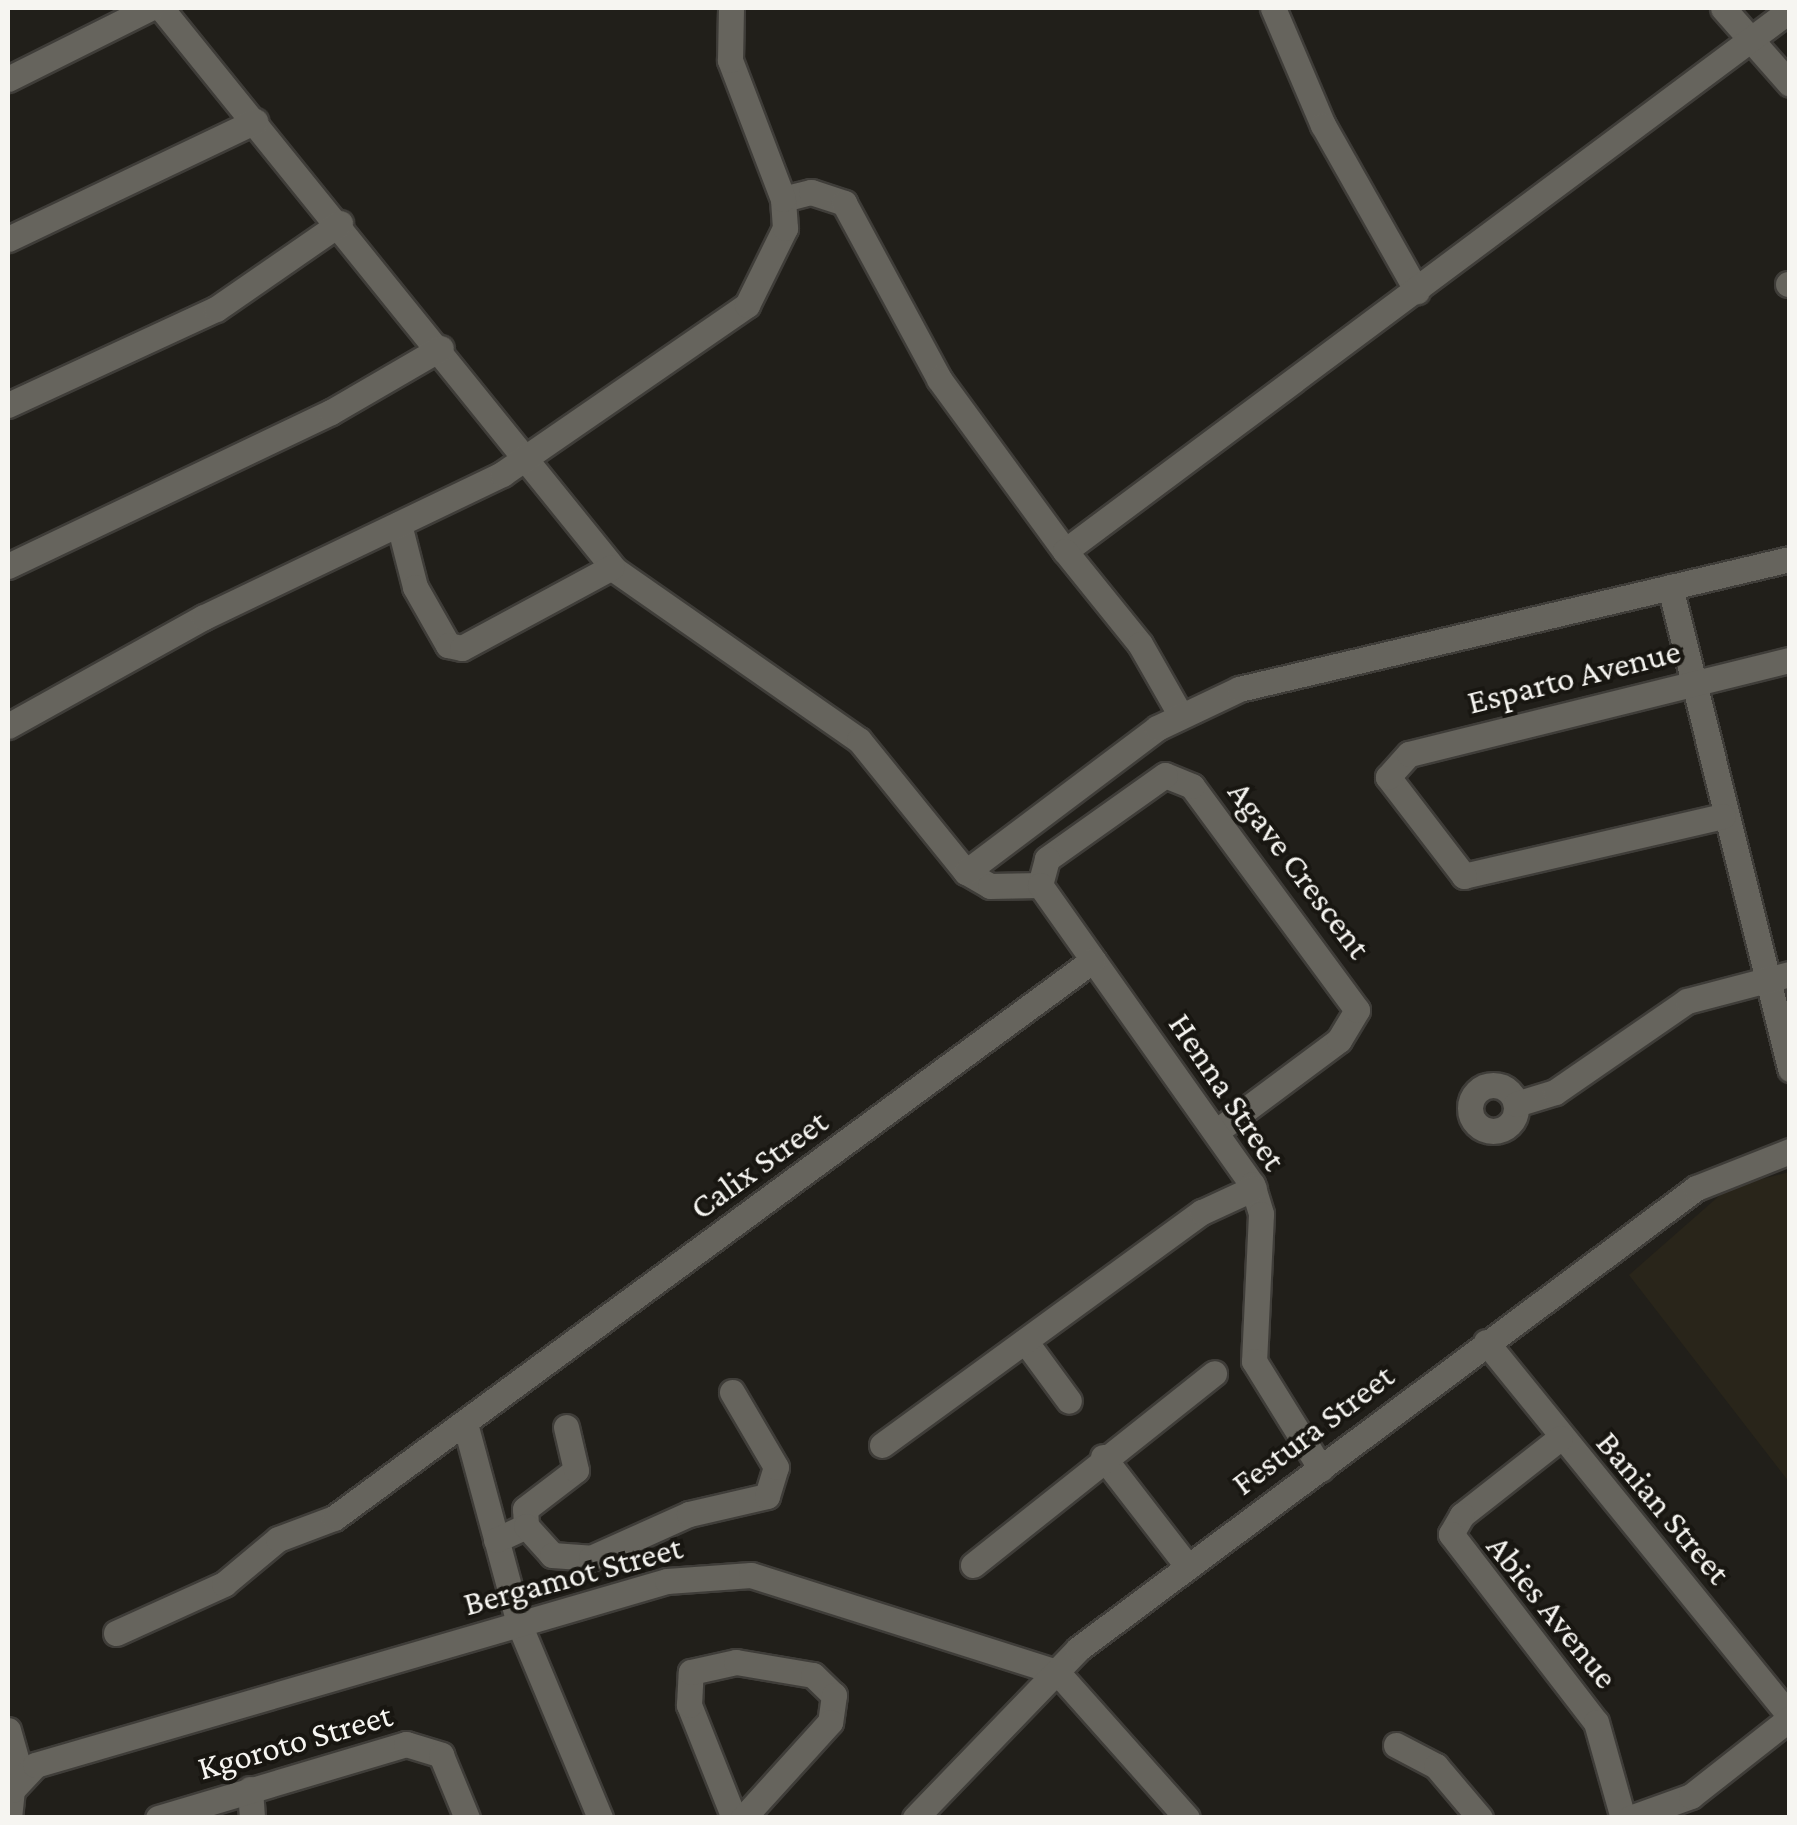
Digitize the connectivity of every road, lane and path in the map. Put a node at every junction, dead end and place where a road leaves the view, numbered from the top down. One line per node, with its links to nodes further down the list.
1 (150, 8): 8 (street)
2 (161, 8): 10 (street)
3 (730, 8): 11 (street)
4 (1272, 8): 14 (street)
5 (1724, 8): 7 (street)
6 (1790, 10): 7 (street)
7 (1750, 40): 9 (street); 14 (street)
8 (8, 79)
9 (1790, 84)
10 (255, 120): 12 (street); 13 (street)
11 (783, 199): 17 (street); 19 (street)
12 (340, 223): 15 (street); 16 (street)
13 (8, 240)
14 (1417, 291): 19 (street)
15 (441, 348): 17 (street); 21 (street)
16 (8, 405)
17 (530, 458): 18 (street); 22 (street)
18 (399, 524): 22 (street); 27 (street)
19 (1065, 551): 26 (street)
20 (1790, 559): 23 (street)
21 (8, 566)
22 (612, 567): 29 (street)
23 (1670, 587): 25 (street); 26 (street)
24 (1790, 660): 25 (street, Esparto Avenue)
25 (1692, 683): 28 (street); 28 (street, Esparto Avenue)
26 (1180, 714): 29 (street)
27 (8, 726)
28 (1723, 816): 32 (street)
29 (966, 872): 30 (street)
30 (1040, 885): 31 (street, Henna Street); 35 (street, Agave Crescent)
31 (1093, 960): 35 (street, Henna Street); 43 (street, Calix Street)
32 (1778, 977): 33 (street); 34 (street)
33 (1790, 1069)
34 (1516, 1104)
35 (1217, 1131): 37 (street, Henna Street)
36 (1790, 1151): 39 (street, Festura Street)
37 (1254, 1188): 38 (street); 48 (street, Henna Street)
38 (1025, 1341): 42 (street); 46 (street)
39 (1486, 1342): 45 (street, Banian Street); 48 (street, Festura Street)
40 (1214, 1374): 47 (street)
41 (732, 1392): 49 (street)
42 (1069, 1401)
43 (466, 1427): 50 (street); 54 (street, Calix Street)
44 (566, 1427): 49 (street)
45 (1560, 1438): 56 (street, Banian Street); 71 (street, Abies Avenue)
46 (882, 1444)
47 (1103, 1457): 51 (street); 52 (street)
48 (1321, 1469): 52 (street, Festura Street)
49 (526, 1526): 50 (street)
50 (496, 1540): 53 (street)
51 (974, 1565)
52 (1188, 1568): 55 (street, Festura Street)
53 (520, 1624): 55 (street, Bergamot Street); 59 (street, Bergamot Street); 61 (street)
54 (116, 1632)
55 (1057, 1672): 68 (street, Festura Street); 69 (street)
56 (1790, 1717): 71 (street)
57 (8, 1730): 59 (street)
58 (1396, 1744): 70 (street)
59 (21, 1776): 62 (street)
60 (250, 1789): 63 (street, Kgoroto Street); 64 (street); 65 (street, Kgoroto Street)
61 (591, 1815)
62 (9, 1818)
63 (158, 1818)
64 (252, 1818)
65 (467, 1818)
66 (734, 1818): 67 (street)
67 (743, 1818)
68 (915, 1818)
69 (1187, 1818)
70 (1480, 1818)
71 (1626, 1818)

